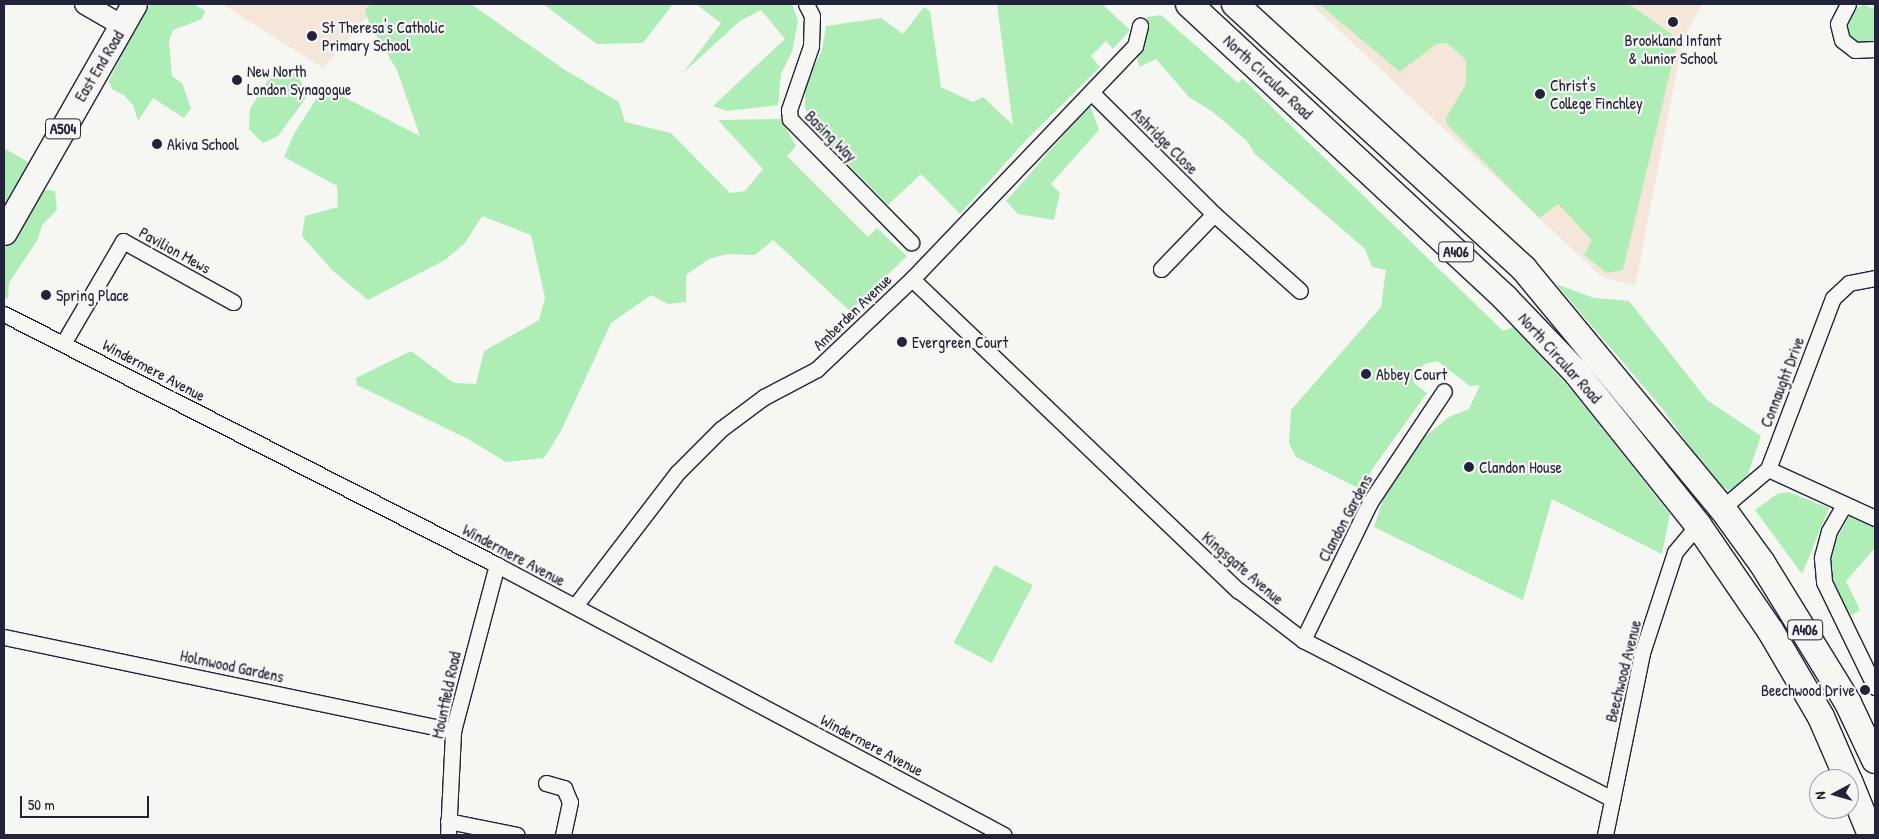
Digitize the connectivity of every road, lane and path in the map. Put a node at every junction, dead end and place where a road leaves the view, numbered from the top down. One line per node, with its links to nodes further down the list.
1 (85, 4): 7 (street)
2 (134, 4): 7 (main road, East End Road / A504)
3 (806, 4): 13 (street, Basing Way)
4 (1189, 4): 26 (highway, North Circular Road / A406)
5 (1235, 4): 24 (highway, North Circular Road / A406)
6 (1848, 4): 9 (street)
7 (123, 26): 12 (main road, East End Road / A504)
8 (1140, 26): 10 (street, Amberden Avenue)
9 (1875, 49)
10 (1091, 92): 11 (street, Ashridge Close); 16 (street, Amberden Avenue)
11 (1214, 214): 14 (street); 17 (street, Ashridge Close)
12 (4, 232)
13 (911, 242)
14 (1161, 269)
15 (1875, 278): 22 (street, Connaught Drive)
16 (912, 279): 28 (street, Amberden Avenue); 30 (street, Kingsgate Avenue)
17 (1300, 291)
18 (233, 302): 20 (street, Pavilion Mews)
19 (4, 314): 20 (street, Windermere Avenue)
20 (64, 342): 27 (street, Windermere Avenue)
21 (1444, 391): 30 (street, Clandon Gardens)
22 (1768, 469): 23 (street); 24 (street, Connaught Drive)
23 (1844, 504): 25 (street); 31 (street)
24 (1722, 508): 33 (highway, North Circular Road / A406)
25 (1875, 518)
26 (1698, 525): 34 (highway, North Circular Road / A406); 36 (street, Beechwood Avenue)
27 (497, 565): 28 (street, Windermere Avenue); 32 (street, Mountfield Road)
28 (575, 606): 41 (street, Windermere Avenue)
29 (4, 637): 32 (street, Holmwood Gardens)
30 (1303, 640): 36 (street, Kingsgate Avenue)
31 (1875, 687)
32 (453, 731): 38 (street, Mountfield Road)
33 (1875, 760)
34 (1844, 769)
35 (546, 783): 40 (street)
36 (1612, 799): 42 (street, Beechwood Avenue)
37 (1859, 805): 43 (highway, North Circular Road / A406)
38 (448, 828): 39 (street)
39 (517, 835)
40 (563, 835)
41 (1004, 835)
42 (1605, 835)
43 (1871, 835)

